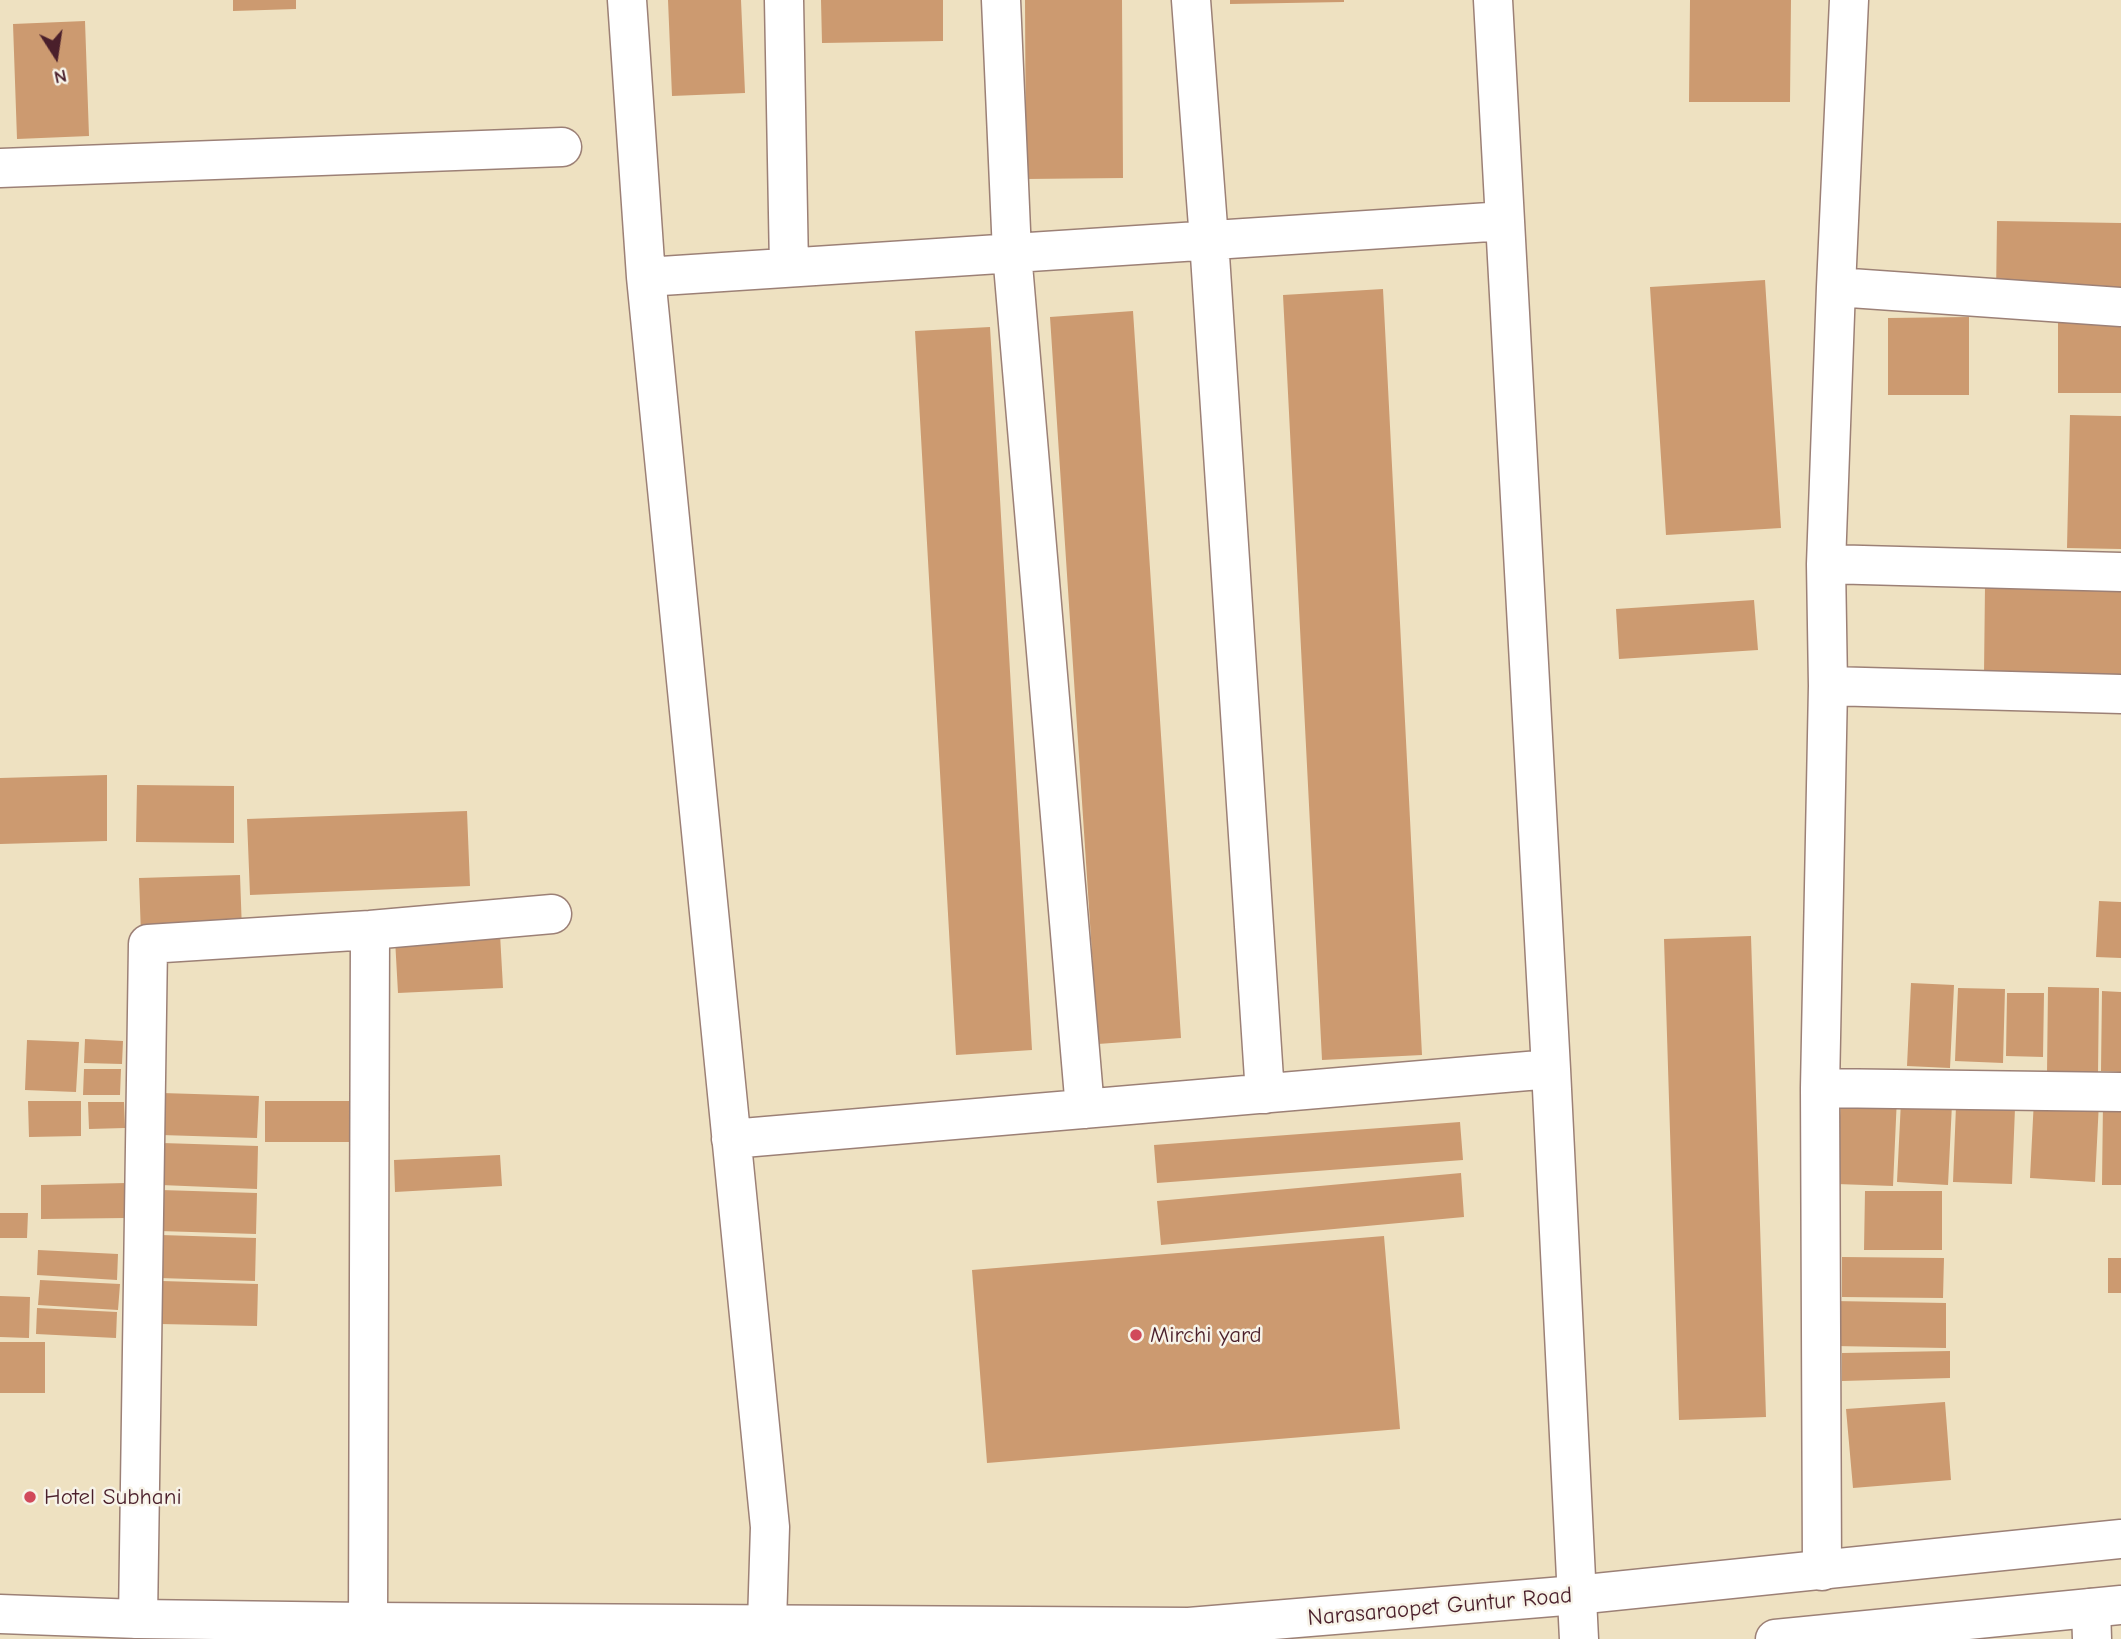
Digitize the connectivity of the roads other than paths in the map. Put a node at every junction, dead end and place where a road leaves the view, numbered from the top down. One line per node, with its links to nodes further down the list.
1 (627, 0): 13 (main road)
2 (784, 0): 12 (main road)
3 (1001, 0): 11 (main road)
4 (1191, 0): 10 (main road)
5 (1493, 0): 9 (main road)
6 (1849, 0): 14 (main road)
7 (562, 147): 8 (main road)
8 (0, 168)
9 (1505, 221): 10 (main road); 22 (main road)
10 (1209, 240): 11 (main road); 25 (main road)
11 (1012, 253): 12 (main road); 26 (main road)
12 (789, 267): 13 (main road)
13 (646, 277): 27 (main road)
14 (1836, 287): 15 (main road); 16 (main road)
15 (2121, 307)
16 (1826, 564): 17 (main road); 18 (main road)
17 (2121, 572)
18 (1828, 686): 19 (main road); 23 (main road)
19 (2121, 694)
20 (552, 914): 21 (main road)
21 (370, 930): 33 (main road); 34 (main road)
22 (1551, 1069): 25 (main road); 30 (main road)
23 (1820, 1088): 24 (main road); 29 (main road)
24 (2121, 1091)
25 (1265, 1094): 26 (main road)
26 (1085, 1109): 27 (main road)
27 (731, 1139): 35 (main road)
28 (2121, 1539): 29 (main road, Narasaraopet Guntur Road)
29 (1822, 1571): 30 (main road, Narasaraopet Guntur Road)
30 (1577, 1595): 35 (main road, Narasaraopet Guntur Road); 36 (main road)
31 (0, 1614): 33 (main road, Narasaraopet Guntur Road)
32 (2101, 1618): 37 (main road)
33 (138, 1619): 34 (main road, Narasaraopet Guntur Road)
34 (368, 1622): 35 (main road, Narasaraopet Guntur Road)
35 (767, 1623)
36 (1579, 1639)
37 (1775, 1639)

